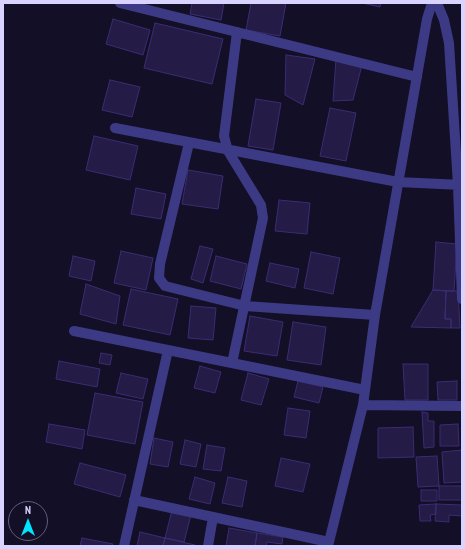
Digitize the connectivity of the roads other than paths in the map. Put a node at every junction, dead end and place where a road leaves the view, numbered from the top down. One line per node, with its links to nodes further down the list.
1 (120, 3): 4 (street)
2 (432, 3): 5 (street)
3 (436, 3): 10 (street)
4 (237, 32): 5 (street); 8 (street)
5 (417, 77): 9 (street)
6 (115, 128): 7 (street)
7 (189, 143): 8 (street); 12 (street)
8 (228, 151): 9 (street); 12 (street)
9 (398, 182): 10 (street); 13 (street)
10 (460, 185): 11 (street)
11 (462, 299)
12 (245, 306): 13 (street); 16 (street)
13 (375, 315): 17 (street)
14 (74, 331): 15 (street)
15 (168, 350): 16 (street); 20 (street)
16 (232, 363): 17 (street)
17 (365, 390): 18 (street)
18 (363, 405): 19 (street); 22 (street)
19 (462, 406)
20 (134, 500): 21 (street); 23 (street)
21 (213, 517): 22 (street); 24 (street)
22 (328, 544)
23 (124, 546)
24 (208, 546)

